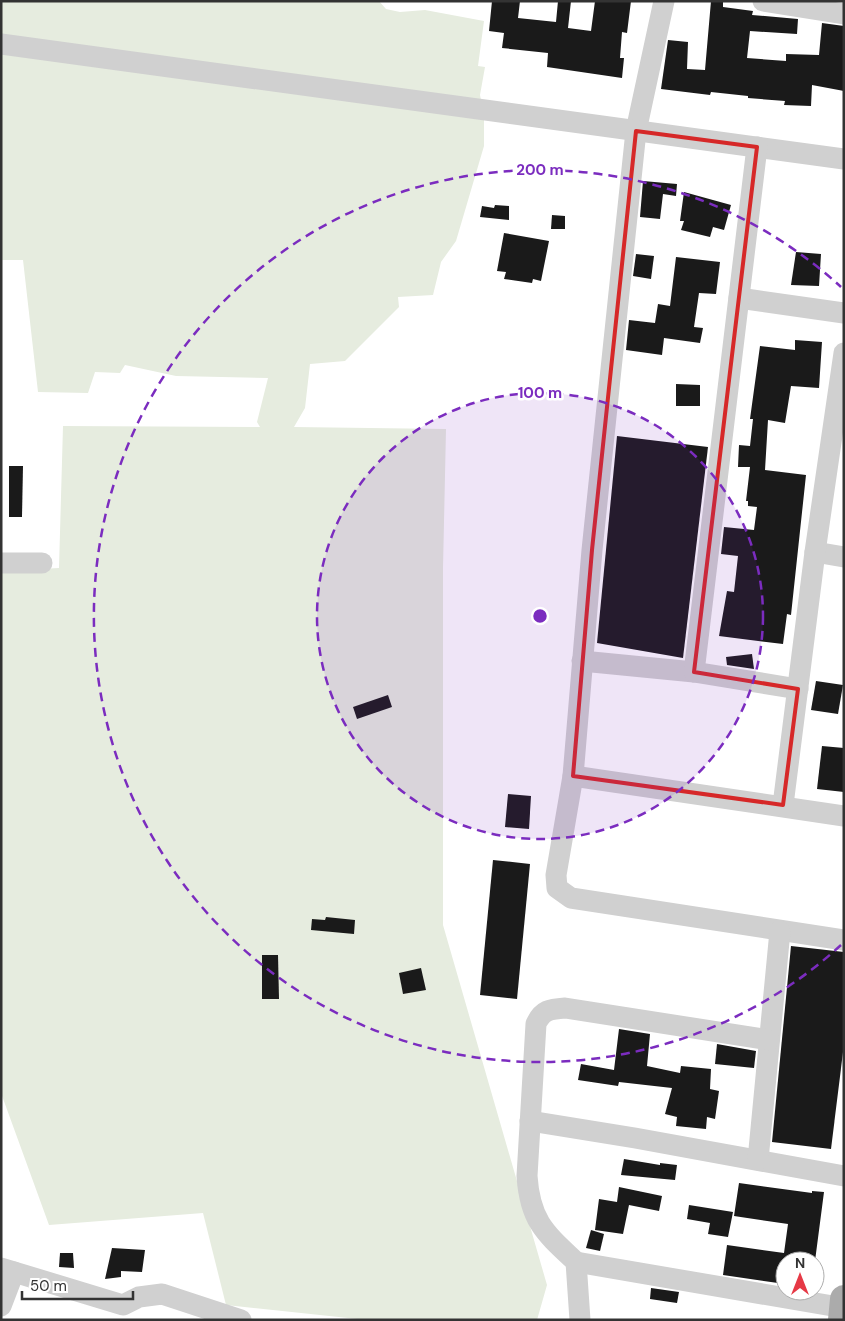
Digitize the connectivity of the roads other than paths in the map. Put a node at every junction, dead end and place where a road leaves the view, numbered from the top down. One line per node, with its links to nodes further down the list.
1 (664, 1): 5 (street)
2 (764, 1): 3 (street)
3 (844, 14)
4 (1, 44): 5 (street)
5 (636, 131): 6 (street); 15 (street)
6 (757, 147): 7 (street); 8 (street)
7 (844, 159)
8 (739, 298): 9 (street); 16 (street)
9 (844, 314)
10 (844, 353): 11 (street)
11 (815, 552): 12 (street); 17 (street)
12 (844, 557)
13 (1, 562): 14 (street)
14 (42, 563)
15 (582, 661): 16 (street); 18 (street)
16 (694, 672): 17 (street)
17 (798, 689): 19 (street)
18 (573, 776): 19 (street); 21 (street)
19 (783, 806): 20 (street)
20 (844, 816)
21 (780, 931): 22 (street); 23 (street)
22 (844, 940)
23 (769, 1040): 24 (street); 25 (street)
24 (530, 1121): 25 (street); 27 (street)
25 (758, 1160): 26 (street)
26 (844, 1176)
27 (576, 1262): 30 (street); 34 (street)
28 (8, 1270): 29 (street); 31 (street)
29 (1, 1306)
30 (843, 1308)
31 (120, 1312): 32 (street)
32 (200, 1314): 33 (street)
33 (241, 1320)
34 (580, 1320)

